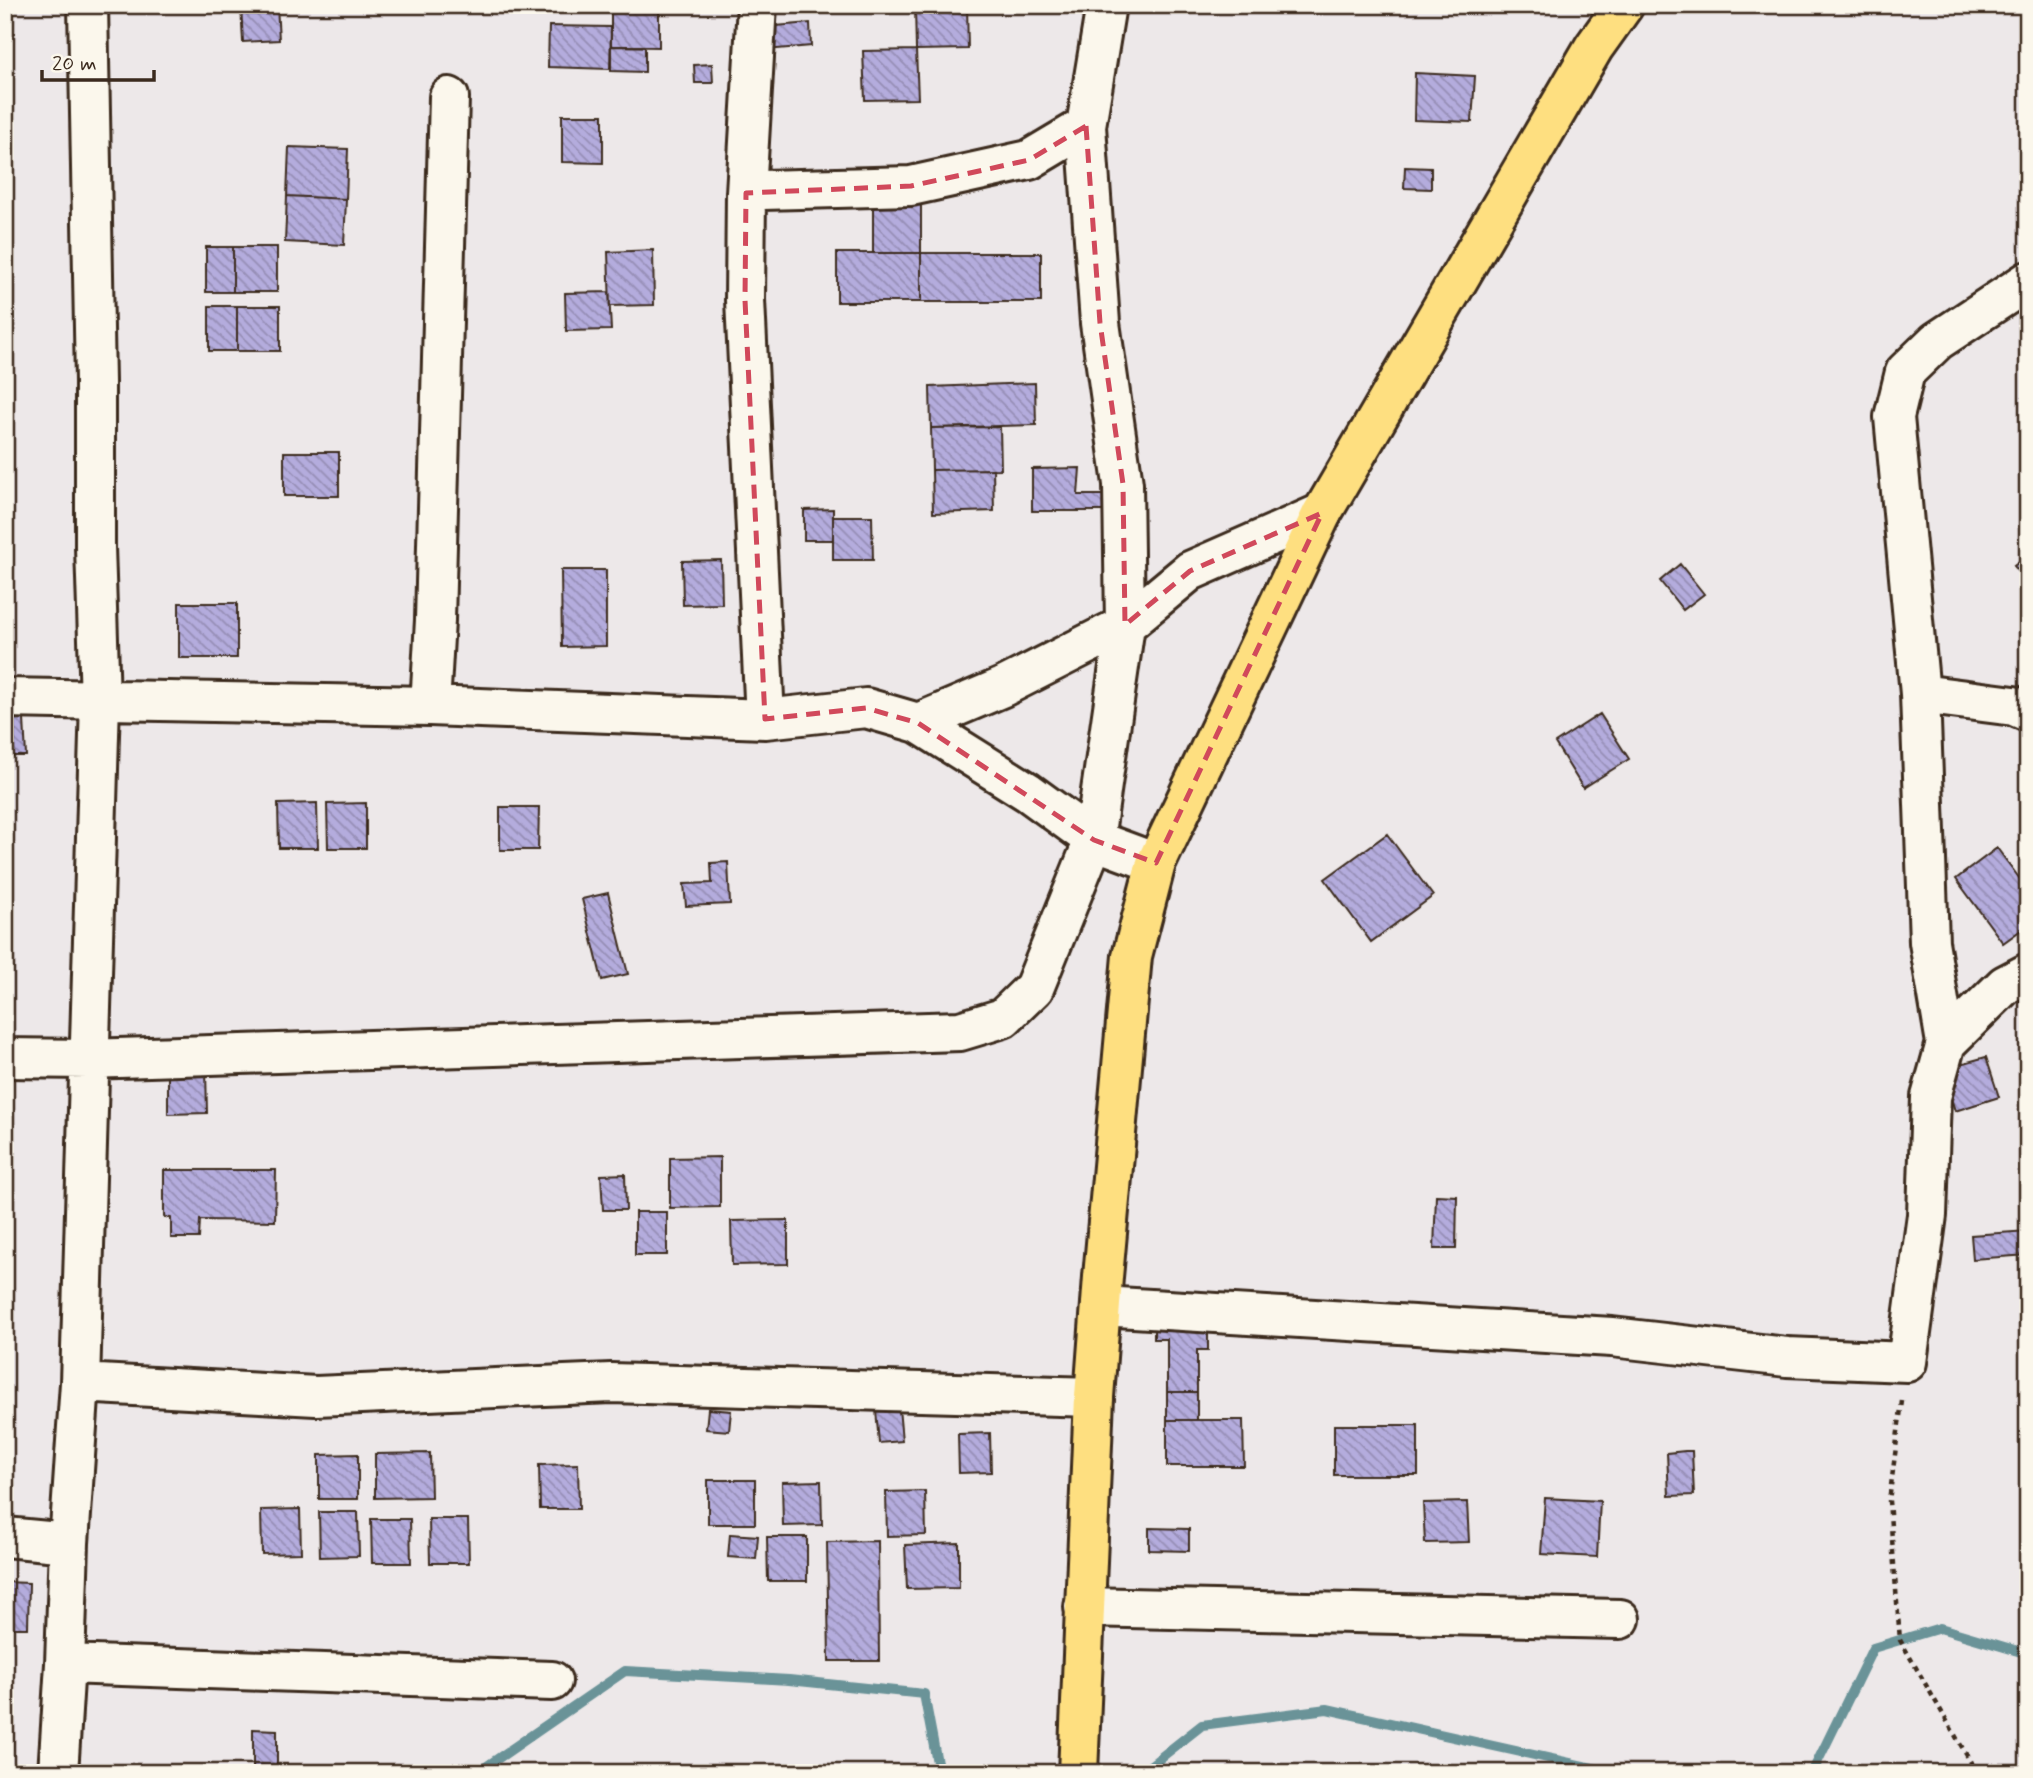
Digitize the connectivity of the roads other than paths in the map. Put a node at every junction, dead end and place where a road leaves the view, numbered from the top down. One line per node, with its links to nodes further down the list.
1 (88, 5): 13 (street)
2 (757, 5): 7 (street)
3 (1106, 5): 6 (street)
4 (1624, 5): 9 (main road)
5 (449, 97): 14 (street)
6 (1086, 126): 7 (street); 10 (street)
7 (746, 193): 16 (street)
8 (2028, 281): 11 (street)
9 (1322, 513): 10 (street); 19 (main road)
10 (1125, 625): 17 (street); 18 (street)
11 (1920, 694): 15 (street); 21 (street)
12 (5, 698): 13 (street)
13 (100, 701): 14 (street); 23 (street)
14 (430, 706): 16 (street)
15 (2028, 712)
16 (765, 719): 17 (street)
17 (918, 723): 18 (street)
18 (1094, 840): 19 (street); 23 (street)
19 (1156, 863): 24 (main road)
20 (2028, 973): 21 (street)
21 (1946, 1043): 24 (street)
22 (5, 1058): 23 (street)
23 (88, 1059): 25 (street)
24 (1101, 1306): 26 (main road)
25 (80, 1383): 26 (street); 28 (street)
26 (1094, 1397): 29 (main road)
27 (5, 1537): 28 (street)
28 (69, 1543): 31 (street)
29 (1084, 1607): 30 (street); 33 (main road)
30 (1620, 1619)
31 (65, 1664): 32 (street); 34 (street)
32 (552, 1681)
33 (1078, 1767)
34 (58, 1773)

